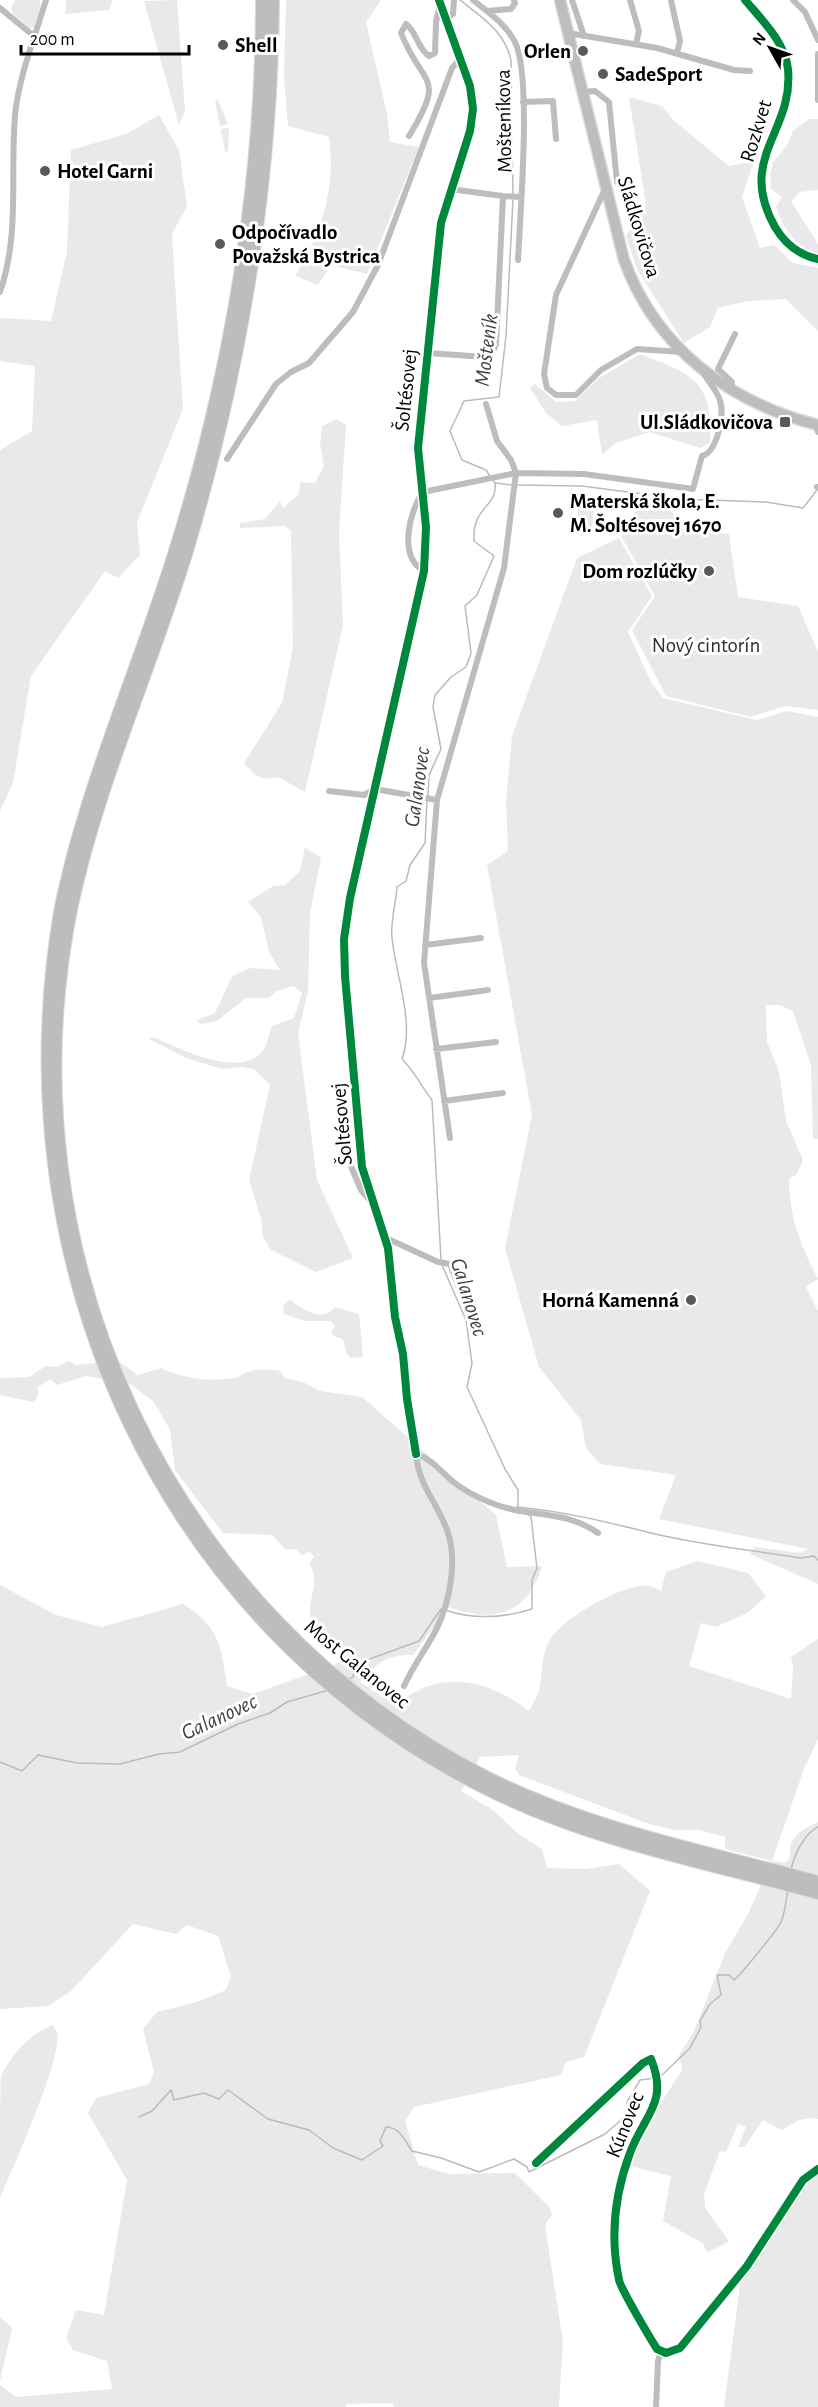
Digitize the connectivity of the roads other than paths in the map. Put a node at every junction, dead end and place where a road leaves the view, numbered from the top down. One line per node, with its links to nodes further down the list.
1 (262, 0): 65 (highway)
2 (273, 0): 65 (highway)
3 (454, 0): 16 (street)
4 (473, 0): 15 (street, Mošteníkova)
5 (514, 0): 15 (street)
6 (560, 0): 17 (main road, Sládkovičova)
7 (572, 0): 18 (street)
8 (630, 0): 21 (street)
9 (671, 0): 22 (street)
10 (745, 0): 35 (street, Rozkvet)
11 (793, 0): 20 (street)
12 (44, 2): 19 (street)
13 (440, 2): 16 (street, Šoltésovej); 29 (street)
14 (0, 8): 19 (street)
15 (487, 11): 28 (street, Mošteníkova)
16 (446, 19): 24 (street, Šoltésovej)
17 (568, 33): 18 (street); 26 (main road, Sládkovičova)
18 (585, 36): 21 (street)
19 (35, 37): 37 (street)
20 (818, 40)
21 (636, 44): 22 (street)
22 (677, 53): 25 (street)
23 (818, 54): 27 (street)
24 (460, 59): 32 (street, Šoltésovej); 45 (street)
25 (750, 72)
26 (583, 92): 31 (street, Sládkovičova); 33 (main road, Sládkovičova)
27 (818, 100)
28 (523, 102): 30 (street); 34 (street, Mošteníkova)
29 (409, 136)
30 (556, 139)
31 (617, 182)
32 (450, 189): 34 (street, Mošteníkova); 40 (street, Šoltésovej)
33 (605, 189): 39 (main road, Sládkovičova); 39 (street)
34 (512, 197): 36 (street, Mošteníkova); 40 (street, Mošteníkova)
35 (818, 259)
36 (518, 260)
37 (0, 292)
38 (735, 334): 42 (street)
39 (682, 352): 41 (main road, Sládkovičova)
40 (428, 353): 47 (street, Šoltésovej)
41 (701, 370): 42 (main road, Sládkovičova); 46 (street)
42 (730, 390): 44 (main road, Sládkovičova)
43 (486, 404): 46 (street)
44 (817, 427)
45 (227, 459)
46 (516, 473): 47 (street); 51 (street)
47 (423, 492): 48 (street, Šoltésovej); 48 (street)
48 (424, 571): 49 (street, Šoltésovej)
49 (375, 789): 50 (street); 51 (street); 62 (street, Šoltésovej)
50 (329, 791)
51 (438, 800): 53 (street)
52 (481, 938): 53 (street)
53 (425, 945): 55 (street)
54 (488, 990): 55 (street)
55 (429, 998): 57 (street)
56 (496, 1042): 57 (street)
57 (436, 1049): 59 (street)
58 (503, 1093): 59 (street)
59 (444, 1101): 61 (street)
60 (346, 1119): 62 (street, Šoltésovej)
61 (450, 1138)
62 (375, 1206): 63 (street, Šoltésovej)
63 (384, 1237): 64 (street); 66 (street, Šoltésovej)
64 (467, 1309)
65 (97, 1343): 69 (highway, Most Galanovec)
66 (416, 1454): 67 (street); 68 (street)
67 (598, 1533)
68 (404, 1686)
69 (705, 1859): 70 (highway); 71 (highway)
70 (818, 1882)
71 (818, 1893)
72 (536, 2163): 74 (street, Kúnovec)
73 (818, 2169): 74 (street)
74 (662, 2352): 75 (street)
75 (657, 2407)

